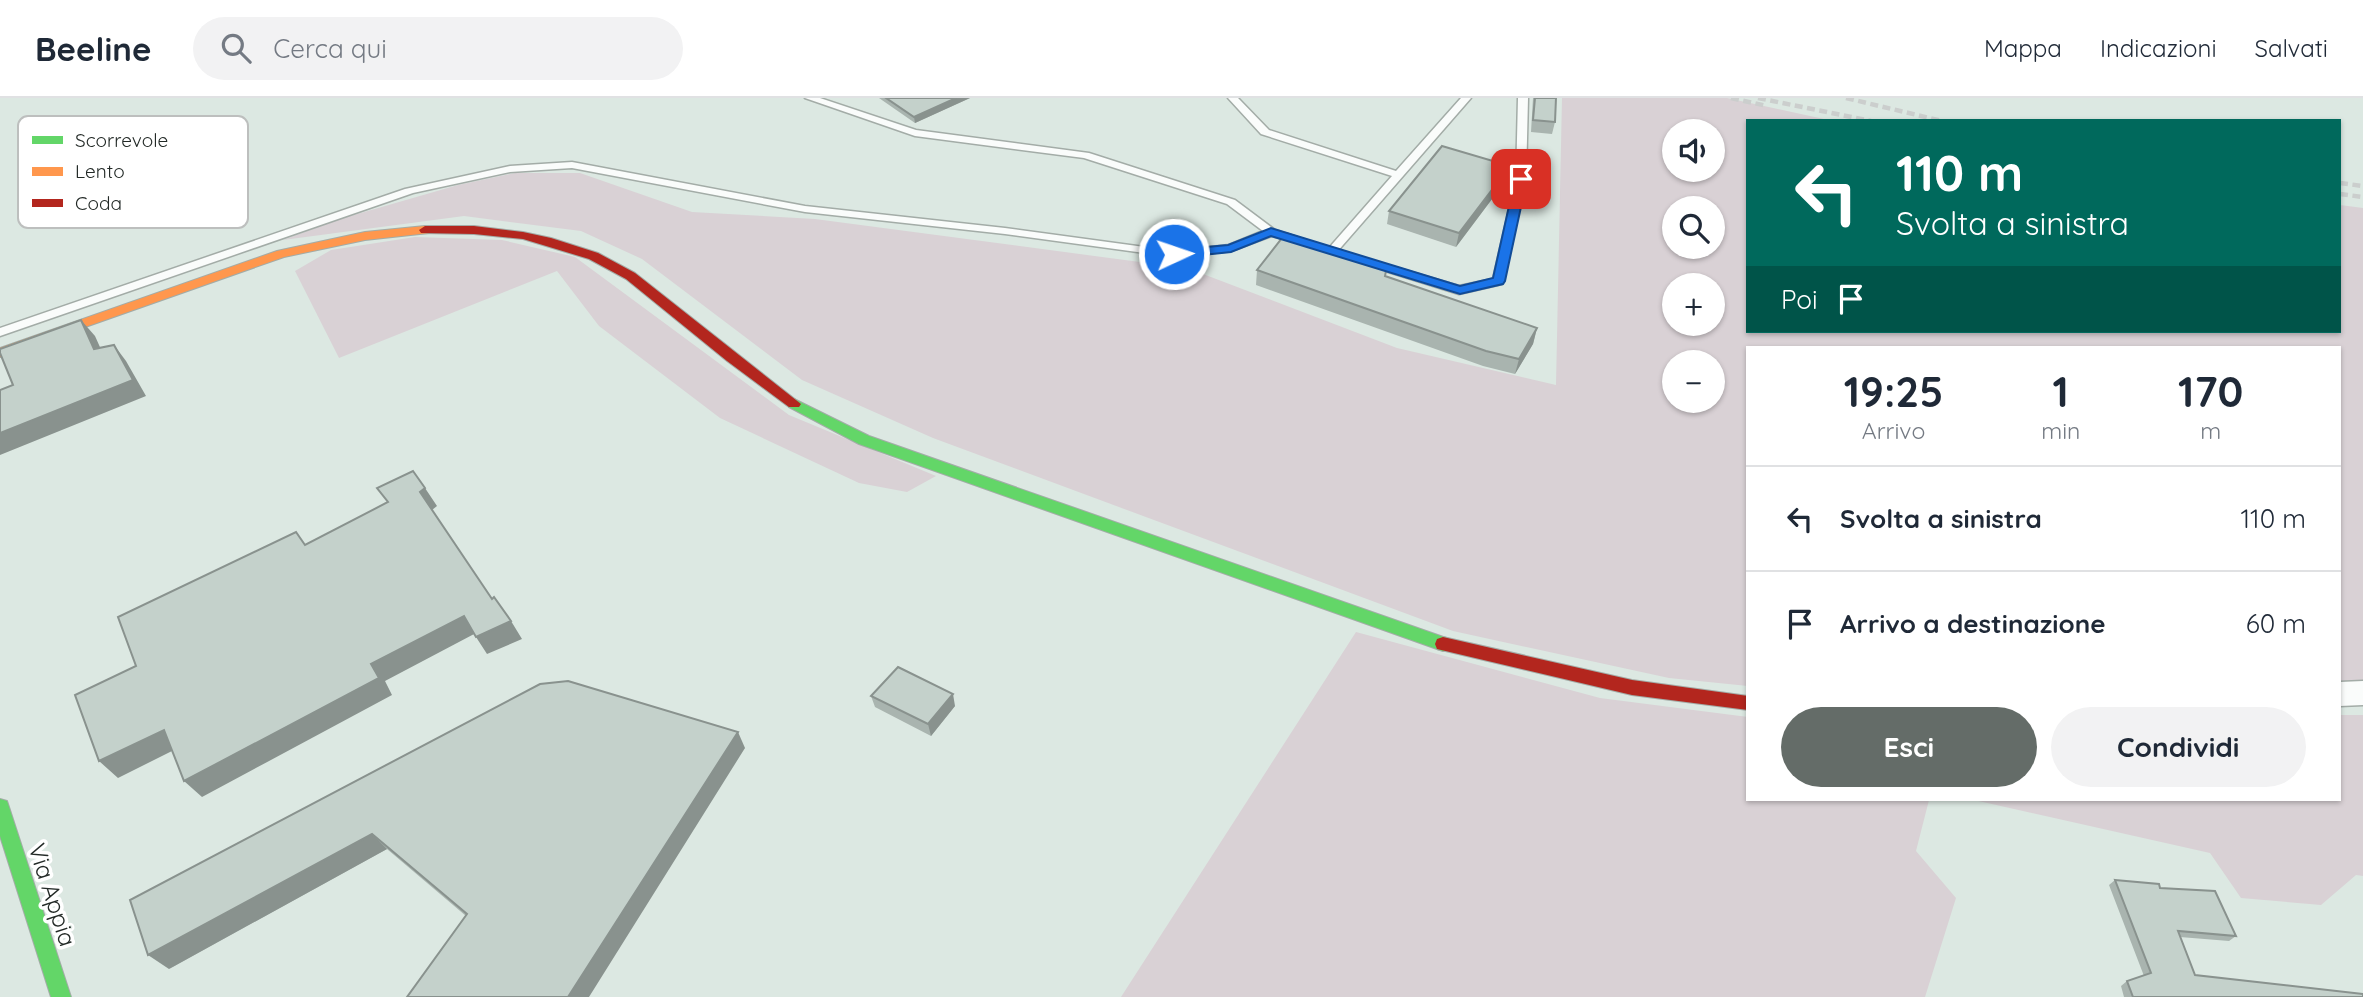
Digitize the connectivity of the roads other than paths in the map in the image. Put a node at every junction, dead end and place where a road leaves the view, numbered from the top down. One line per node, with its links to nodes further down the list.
1 (810, 98): 6 (lane)
2 (1233, 98): 5 (lane)
3 (1466, 98): 5 (lane)
4 (1523, 98): 11 (lane)
5 (1398, 175): 9 (lane)
6 (1271, 232): 7 (lane); 12 (lane)
7 (1307, 243)
8 (1320, 247): 9 (lane)
9 (1332, 251): 10 (lane)
10 (1345, 255)
11 (1357, 259)
12 (0, 332)
13 (0, 353): 16 (street)
14 (2363, 693): 15 (street)
15 (2341, 694)
16 (1746, 703)
17 (0, 807): 18 (street, Via Appia)
18 (61, 997)

